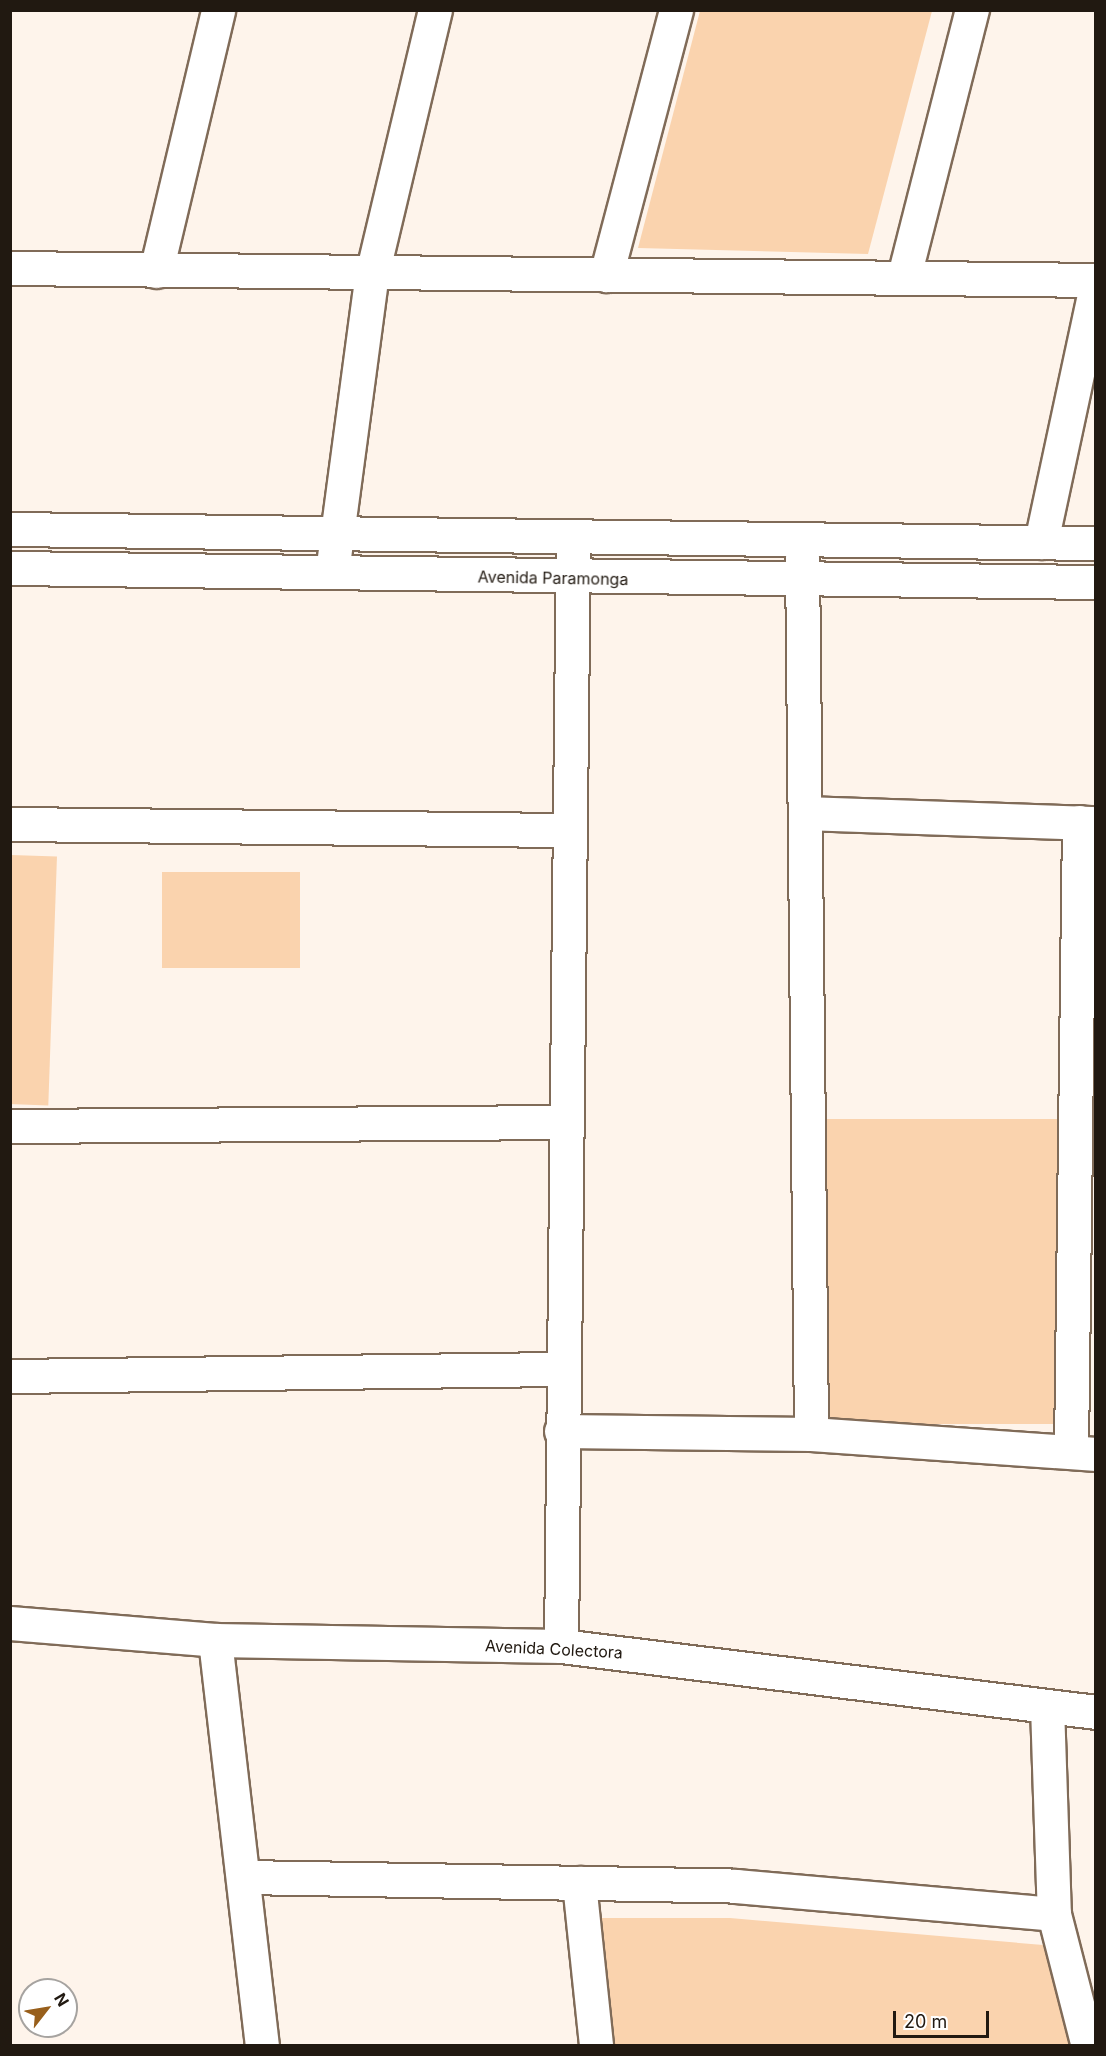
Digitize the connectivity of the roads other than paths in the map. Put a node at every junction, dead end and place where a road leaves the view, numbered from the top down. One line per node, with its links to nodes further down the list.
1 (218, 10): 6 (street)
2 (435, 10): 7 (street)
3 (676, 10): 8 (street)
4 (972, 10): 9 (street)
5 (10, 268): 6 (street)
6 (156, 271): 7 (street)
7 (372, 274): 8 (street); 13 (street)
8 (606, 275): 9 (street)
9 (904, 276): 10 (street)
10 (1095, 280)
11 (1095, 286): 16 (street)
12 (10, 529): 13 (street)
13 (335, 537): 14 (street); 19 (street)
14 (573, 540): 15 (street); 20 (street)
15 (802, 541): 16 (street); 21 (street)
16 (1041, 542): 17 (street)
17 (1095, 543)
18 (10, 568): 19 (street, Avenida Paramonga)
19 (334, 575): 20 (street, Avenida Paramonga)
20 (571, 579): 21 (street, Avenida Paramonga); 26 (street)
21 (803, 579): 22 (street, Avenida Paramonga); 23 (street)
22 (1095, 582)
23 (806, 813): 24 (street); 32 (street)
24 (1087, 823): 33 (street)
25 (10, 824): 26 (street)
26 (568, 830): 27 (street)
27 (564, 1122): 28 (street); 29 (street)
28 (10, 1126)
29 (561, 1369): 30 (street); 31 (street)
30 (10, 1376)
31 (561, 1431): 32 (street); 36 (street)
32 (811, 1434): 33 (street)
33 (1083, 1452)
34 (10, 1623): 35 (street, Avenida Colectora)
35 (215, 1640): 36 (street, Avenida Colectora); 39 (street)
36 (561, 1646): 37 (street, Avenida Colectora)
37 (1047, 1706): 38 (street, Avenida Colectora); 41 (street)
38 (1095, 1712)
39 (243, 1877): 40 (street); 42 (street)
40 (579, 1883): 41 (street); 43 (street)
41 (1054, 1914): 44 (street)
42 (262, 2046)
43 (596, 2046)
44 (1088, 2046)

